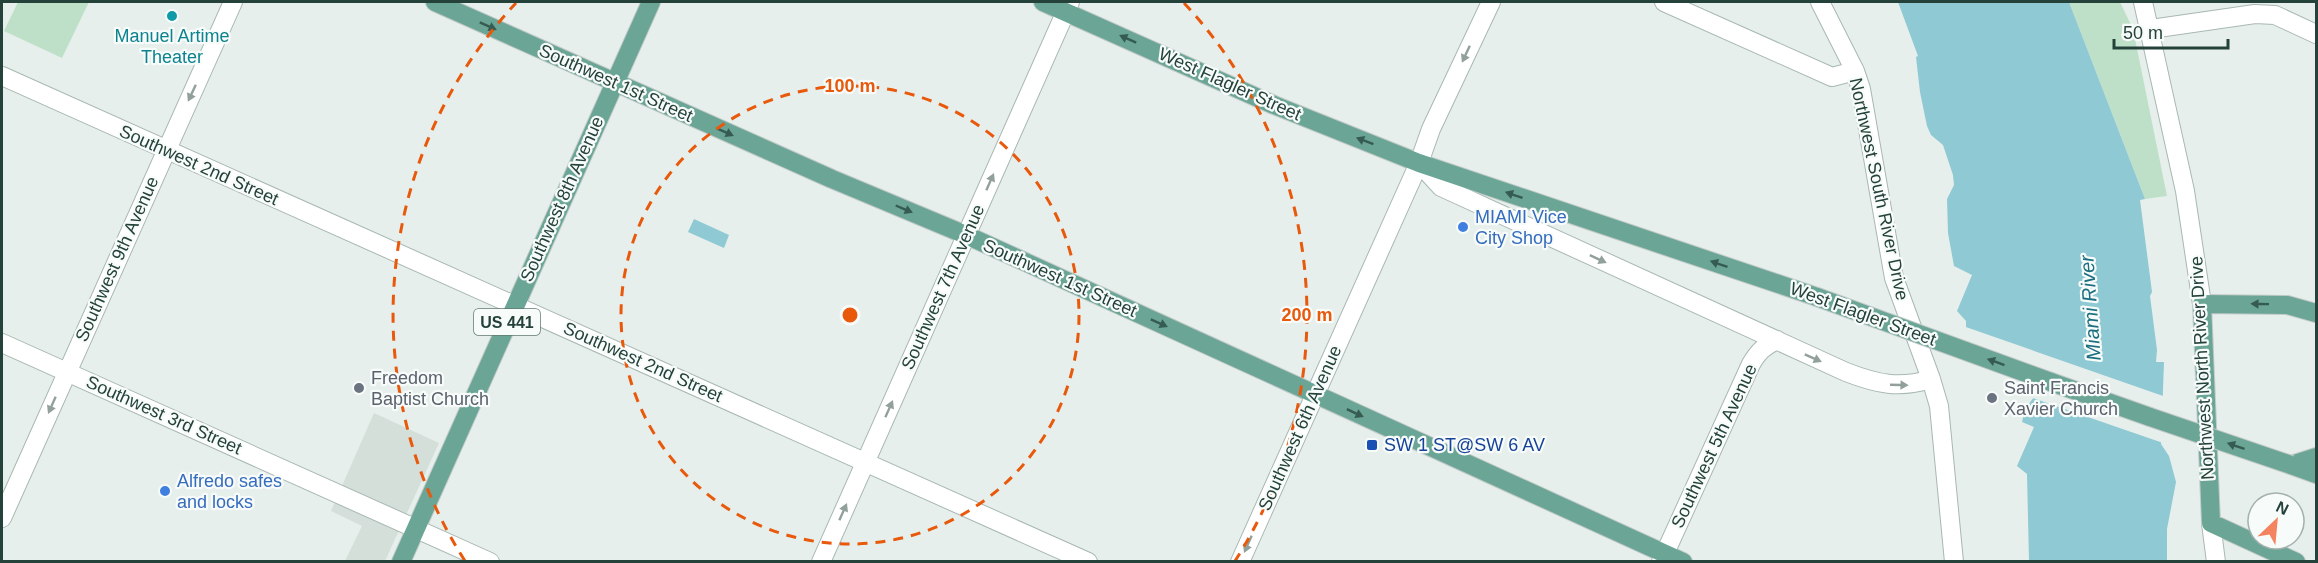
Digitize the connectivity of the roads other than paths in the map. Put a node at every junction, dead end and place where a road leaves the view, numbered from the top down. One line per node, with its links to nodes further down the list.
1 (233, 2): 15 (street, Southwest 9th Avenue, one-way to 15)
2 (435, 2): 14 (main road, Southwest 1st Street, one-way to 14)
3 (651, 2): 14 (main road, Southwest 8th Avenue / US 441)
4 (1043, 2): 9 (main road, West Flagler Street)
5 (1491, 2): 16 (street, Southwest 6th Avenue, one-way to 16)
6 (1664, 2): 12 (street)
7 (1820, 2): 12 (street, Northwest South River Drive)
8 (2143, 2): 10 (street, Northwest North River Drive)
9 (1068, 7): 16 (main road, West Flagler Street, one-way to 9); 17 (street, Southwest 7th Avenue, one-way to 9)
10 (2151, 29): 11 (street); 18 (street, Northwest North River Drive)
11 (2316, 34)
12 (1855, 71): 24 (street, Northwest South River Drive)
13 (2, 76): 15 (street, Southwest 2nd Street)
14 (614, 82): 17 (main road, Southwest 1st Street, one-way to 17); 19 (main road, Southwest 8th Avenue / US 441)
15 (166, 151): 19 (street, Southwest 2nd Street); 23 (street, Southwest 9th Avenue)
16 (1419, 163): 21 (street, West Flagler Street, one-way to 21); 25 (street, Southwest 6th Avenue); 27 (main road, West Flagler Street, one-way to 16, bridge)
17 (966, 235): 25 (main road, Southwest 1st Street, one-way to 25); 26 (street, Southwest 7th Avenue, one-way to 17)
18 (2202, 304): 20 (main road, one-way to 18); 29 (main road, Northwest North River Drive)
19 (514, 305): 26 (street, Southwest 2nd Street); 30 (main road, Southwest 8th Avenue / US 441)
20 (2316, 313)
21 (1777, 340): 24 (street, West Flagler Street, one-way to 24); 31 (street, Southwest 5th Avenue)
22 (2, 343): 23 (street, Southwest 3rd Street)
23 (66, 372): 28 (street, Southwest 9th Avenue, one-way to 28); 30 (street, Southwest 3rd Street)
24 (1931, 380): 38 (street, Northwest South River Drive)
25 (1315, 394): 31 (main road, Southwest 1st Street, one-way to 31); 36 (street, Southwest 6th Avenue, one-way to 36)
26 (866, 462): 34 (street, Southwest 7th Avenue, one-way to 26); 35 (street, Southwest 2nd Street)
27 (2309, 470)
28 (2, 518)
29 (2211, 524): 39 (street); 40 (main road)
30 (416, 528): 32 (main road, Southwest 8th Avenue / US 441); 33 (street, Southwest 3rd Street)
31 (1662, 557): 37 (main road, Southwest 1st Street)
32 (401, 561)
33 (490, 561)
34 (821, 561)
35 (1088, 561)
36 (1240, 561)
37 (1683, 561)
38 (1954, 561)
39 (2216, 561)
40 (2296, 561)

